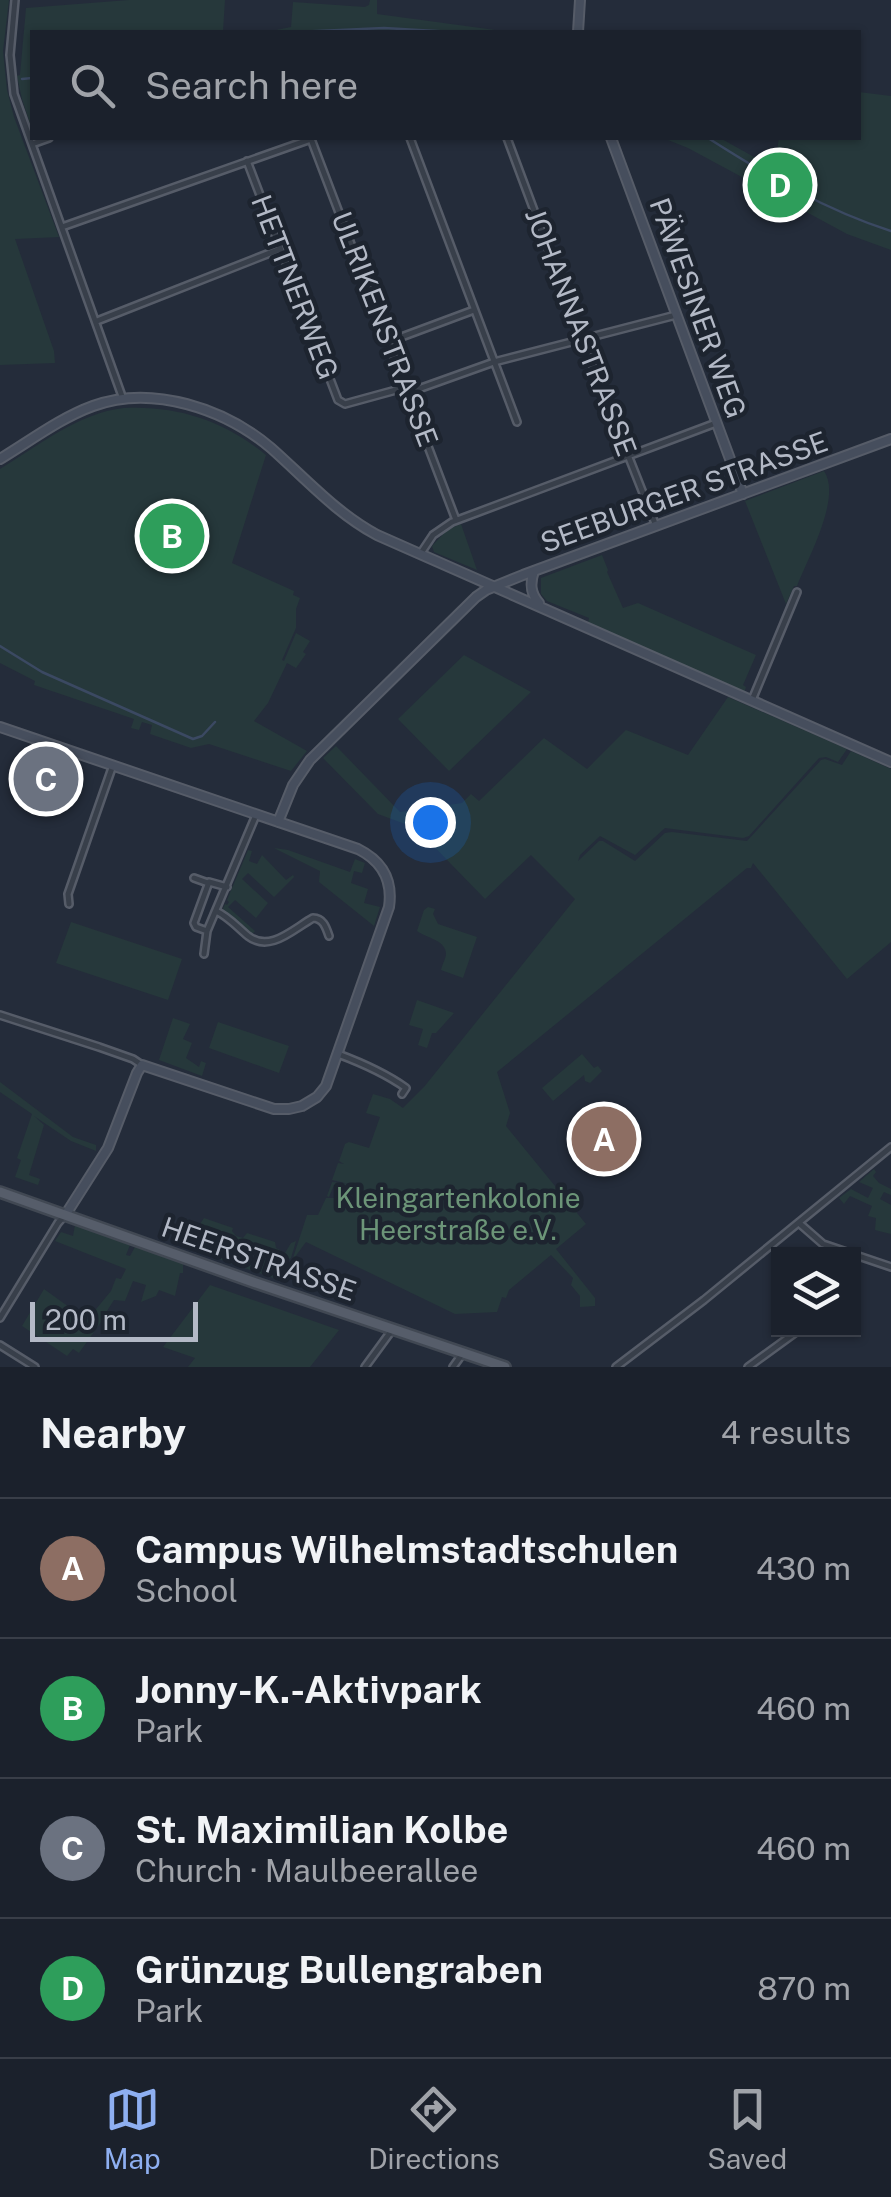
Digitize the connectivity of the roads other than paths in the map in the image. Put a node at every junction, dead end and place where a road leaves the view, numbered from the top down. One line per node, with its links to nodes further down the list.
1 (16, 0): 4 (street)
2 (580, 0): 3 (street)
3 (578, 30)
4 (30, 138)
5 (31, 140): 12 (street)
6 (43, 140): 12 (street)
7 (308, 140): 13 (street)
8 (311, 140): 20 (street, ULRIKENSTRASSE)
9 (411, 140): 16 (street)
10 (508, 140): 19 (street, JOHANNASTRASSE)
11 (612, 140): 17 (street, PÄWESINER WEG)
12 (32, 144): 14 (street)
13 (247, 161): 14 (street); 15 (street, HETTNERWEG)
14 (62, 226): 18 (street)
15 (280, 250): 18 (street); 22 (street, HETTNERWEG)
16 (474, 310): 20 (street); 21 (street)
17 (676, 315): 19 (street); 25 (street, PÄWESINER WEG)
18 (97, 321): 23 (street)
19 (582, 338): 21 (street); 27 (street, JOHANNASTRASSE)
20 (388, 342): 22 (street, ULRIKENSTRASSE)
21 (494, 362): 22 (street); 24 (street)
22 (408, 390): 30 (street, ULRIKENSTRASSE)
23 (123, 399): 28 (street); 32 (street)
24 (516, 422)
25 (716, 423): 27 (street); 29 (street, PÄWESINER WEG)
26 (891, 439): 29 (street, SEEBURGER STRASSE)
27 (629, 456): 30 (street); 31 (street, JOHANNASTRASSE)
28 (0, 459)
29 (743, 494): 31 (street, SEEBURGER STRASSE)
30 (456, 520): 32 (street)
31 (656, 526): 33 (street, SEEBURGER STRASSE)
32 (421, 554): 34 (street)
33 (534, 571): 34 (street, SEEBURGER STRASSE); 36 (street)
34 (494, 587): 36 (street); 42 (street, SEEBURGER STRASSE)
35 (797, 592): 37 (street)
36 (542, 606): 37 (street)
37 (752, 700): 39 (street)
38 (0, 726): 40 (street)
39 (891, 762)
40 (112, 766): 41 (street); 46 (street)
41 (256, 814): 42 (street); 45 (street)
42 (278, 822): 52 (street)
43 (194, 878): 44 (street)
44 (208, 883): 45 (street); 48 (street)
45 (227, 887): 47 (street)
46 (69, 904)
47 (216, 911): 48 (street); 49 (street)
48 (207, 931): 50 (street)
49 (328, 936)
50 (204, 954)
51 (0, 1015): 53 (street)
52 (338, 1054): 53 (street); 54 (street)
53 (142, 1065): 57 (street)
54 (402, 1094)
55 (891, 1147): 58 (street)
56 (0, 1192): 57 (main road, HEERSTRASSE)
57 (66, 1214): 60 (street); 61 (main road, HEERSTRASSE)
58 (799, 1222): 59 (street); 69 (street)
59 (891, 1267)
60 (0, 1318)
61 (392, 1330): 64 (main road, HEERSTRASSE); 66 (street)
62 (790, 1337): 70 (street)
63 (0, 1345): 65 (street)
64 (463, 1353): 67 (street); 68 (main road, HEERSTRASSE)
65 (36, 1367)
66 (364, 1367)
67 (452, 1367)
68 (504, 1367)
69 (616, 1367)
70 (748, 1367)

